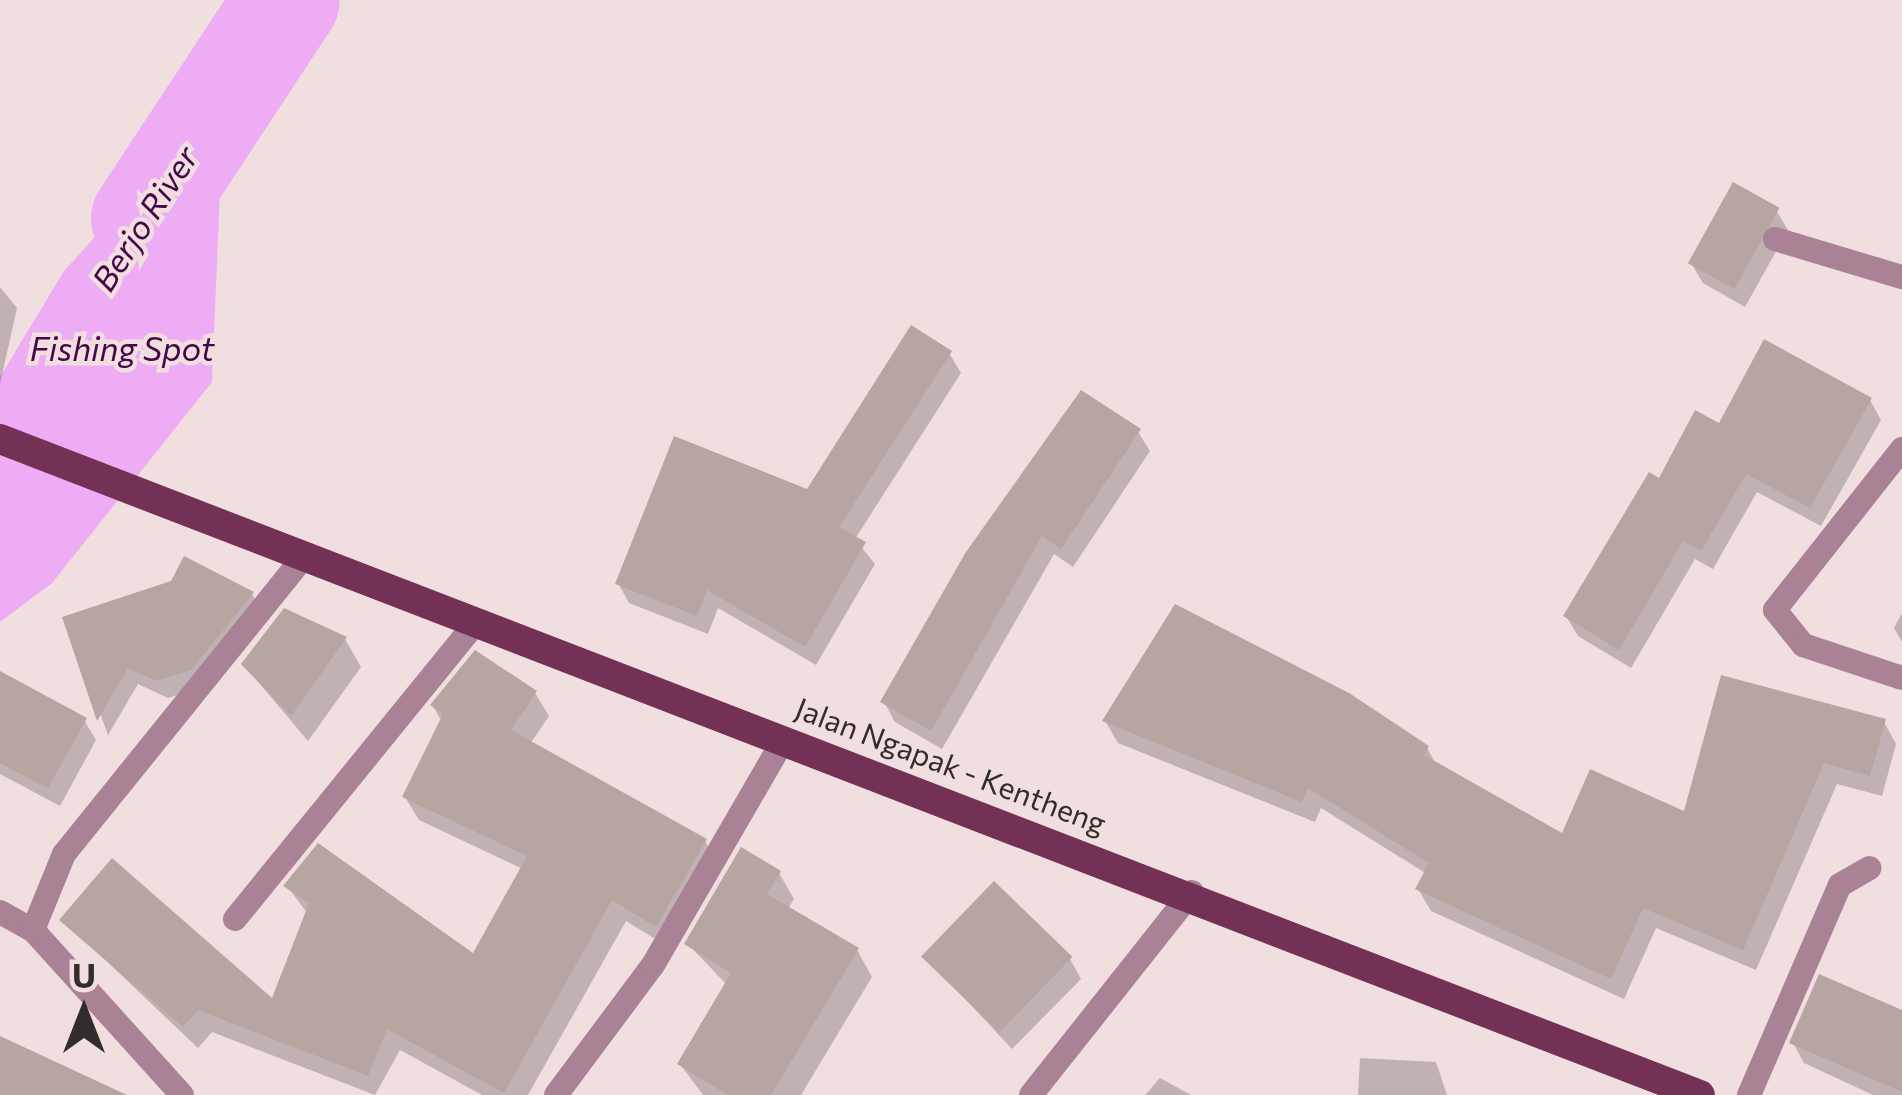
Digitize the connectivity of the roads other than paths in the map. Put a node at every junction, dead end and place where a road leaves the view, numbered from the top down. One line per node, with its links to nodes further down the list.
1 (1775, 239): 2 (street)
2 (1902, 278)
3 (0, 439): 5 (main road, Jalan Ngapak - Kentheng)
4 (1902, 449): 7 (street)
5 (305, 555): 6 (main road, Jalan Ngapak - Kentheng); 13 (street)
6 (476, 622): 8 (main road, Jalan Ngapak - Kentheng); 12 (street)
7 (1902, 678)
8 (783, 740): 10 (main road, Jalan Ngapak - Kentheng); 15 (street)
9 (1870, 868): 18 (street)
10 (1192, 892): 16 (street); 17 (main road, Jalan Ngapak - Kentheng)
11 (0, 912): 13 (street)
12 (235, 919)
13 (33, 930): 14 (street)
14 (182, 1095)
15 (556, 1095)
16 (1031, 1095)
17 (1700, 1095)
18 (1749, 1095)

